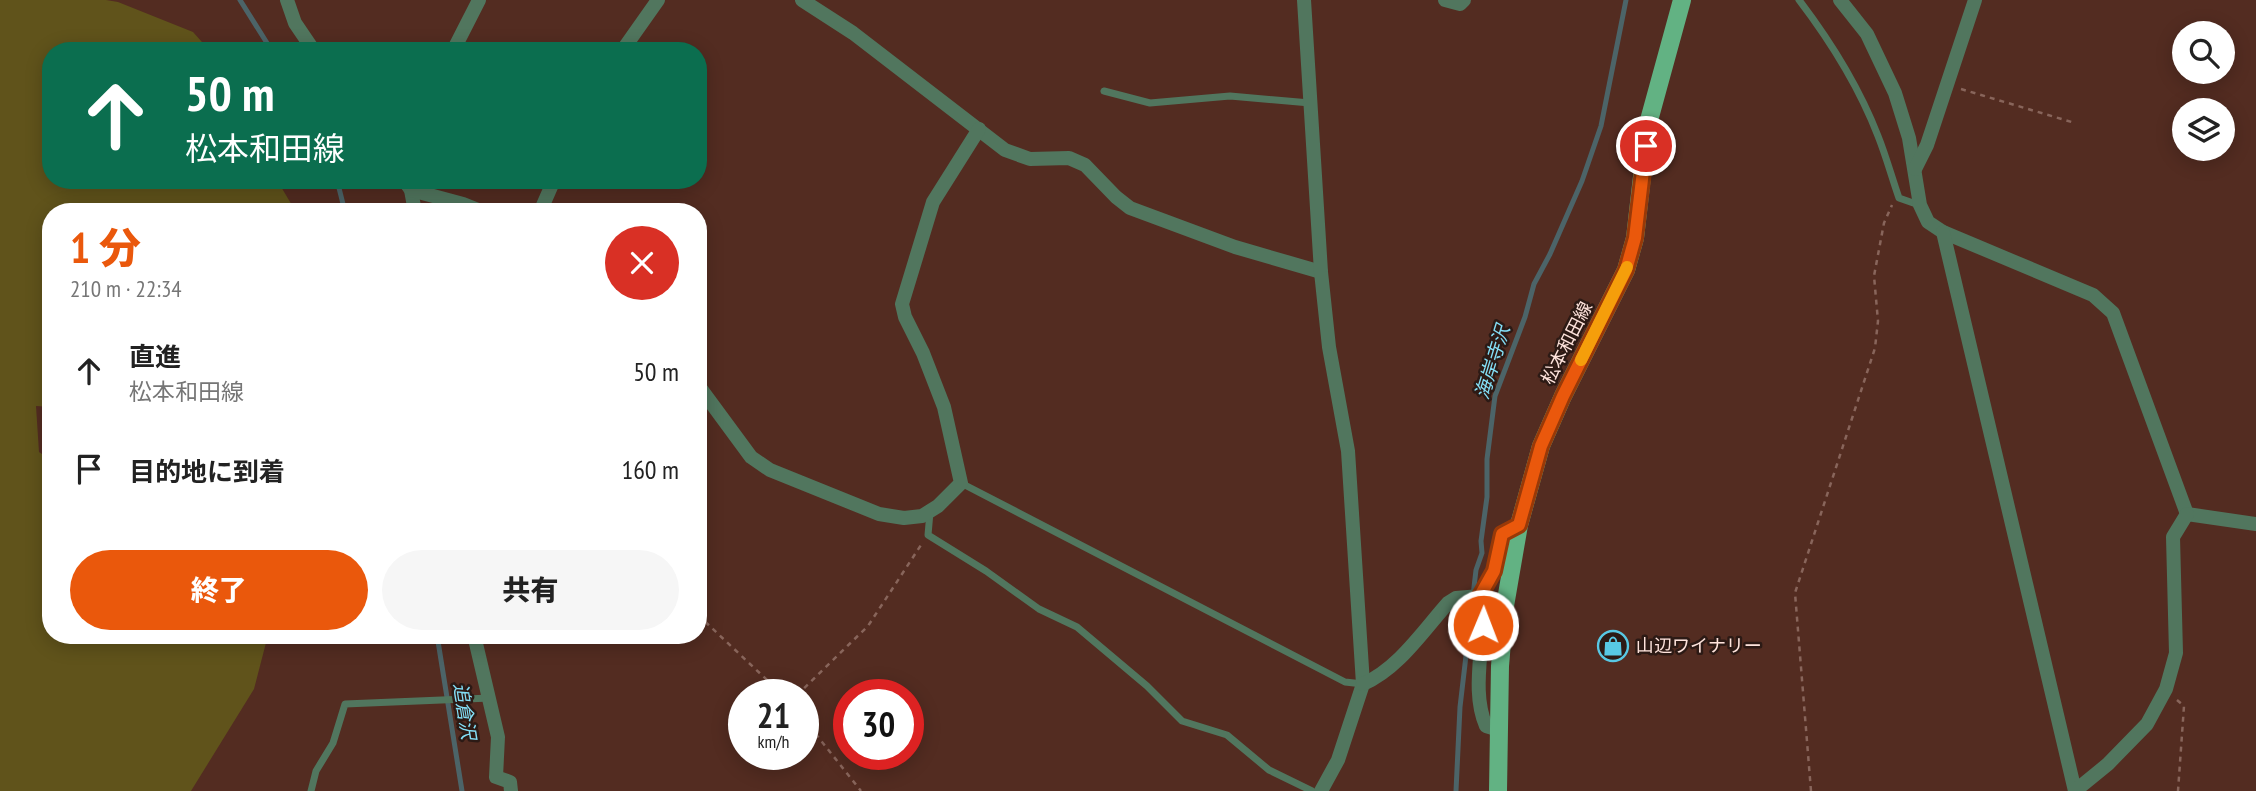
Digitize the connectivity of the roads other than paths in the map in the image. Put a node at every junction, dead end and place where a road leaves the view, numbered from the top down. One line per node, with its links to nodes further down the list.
1 (287, 0): 12 (street)
2 (479, 0): 13 (street)
3 (658, 0): 14 (street)
4 (802, 0): 17 (street)
5 (1304, 0): 16 (street)
6 (1445, 0): 7 (street)
7 (1464, 0)
8 (1800, 0): 21 (lane)
9 (1840, 0): 18 (street)
10 (1975, 0): 18 (street)
11 (1684, 1): 29 (main road, 松本和田線)
12 (308, 42)
13 (458, 42)
14 (628, 42)
15 (1104, 91): 16 (lane)
16 (1311, 103): 23 (street)
17 (979, 129): 23 (street); 25 (street)
18 (1915, 169): 21 (street)
19 (420, 189): 20 (street)
20 (460, 203)
21 (1920, 205): 22 (street)
22 (1943, 232): 27 (street); 41 (street)
23 (1321, 272): 32 (street)
24 (707, 397): 26 (street)
25 (961, 484): 26 (street); 32 (lane)
26 (930, 511): 38 (lane)
27 (2187, 514): 28 (street); 41 (street)
28 (2256, 524)
29 (1519, 525): 30 (lane); 34 (main road, 松本和田線)
30 (1480, 596): 32 (street); 34 (street)
31 (476, 644): 33 (street)
32 (1363, 684): 39 (street)
33 (490, 698): 35 (street); 36 (lane)
34 (1499, 730): 40 (main road, 松本和田線)
35 (495, 784): 37 (street)
36 (311, 791)
37 (511, 791)
38 (1311, 791)
39 (1321, 791)
40 (1498, 791)
41 (2075, 791)

